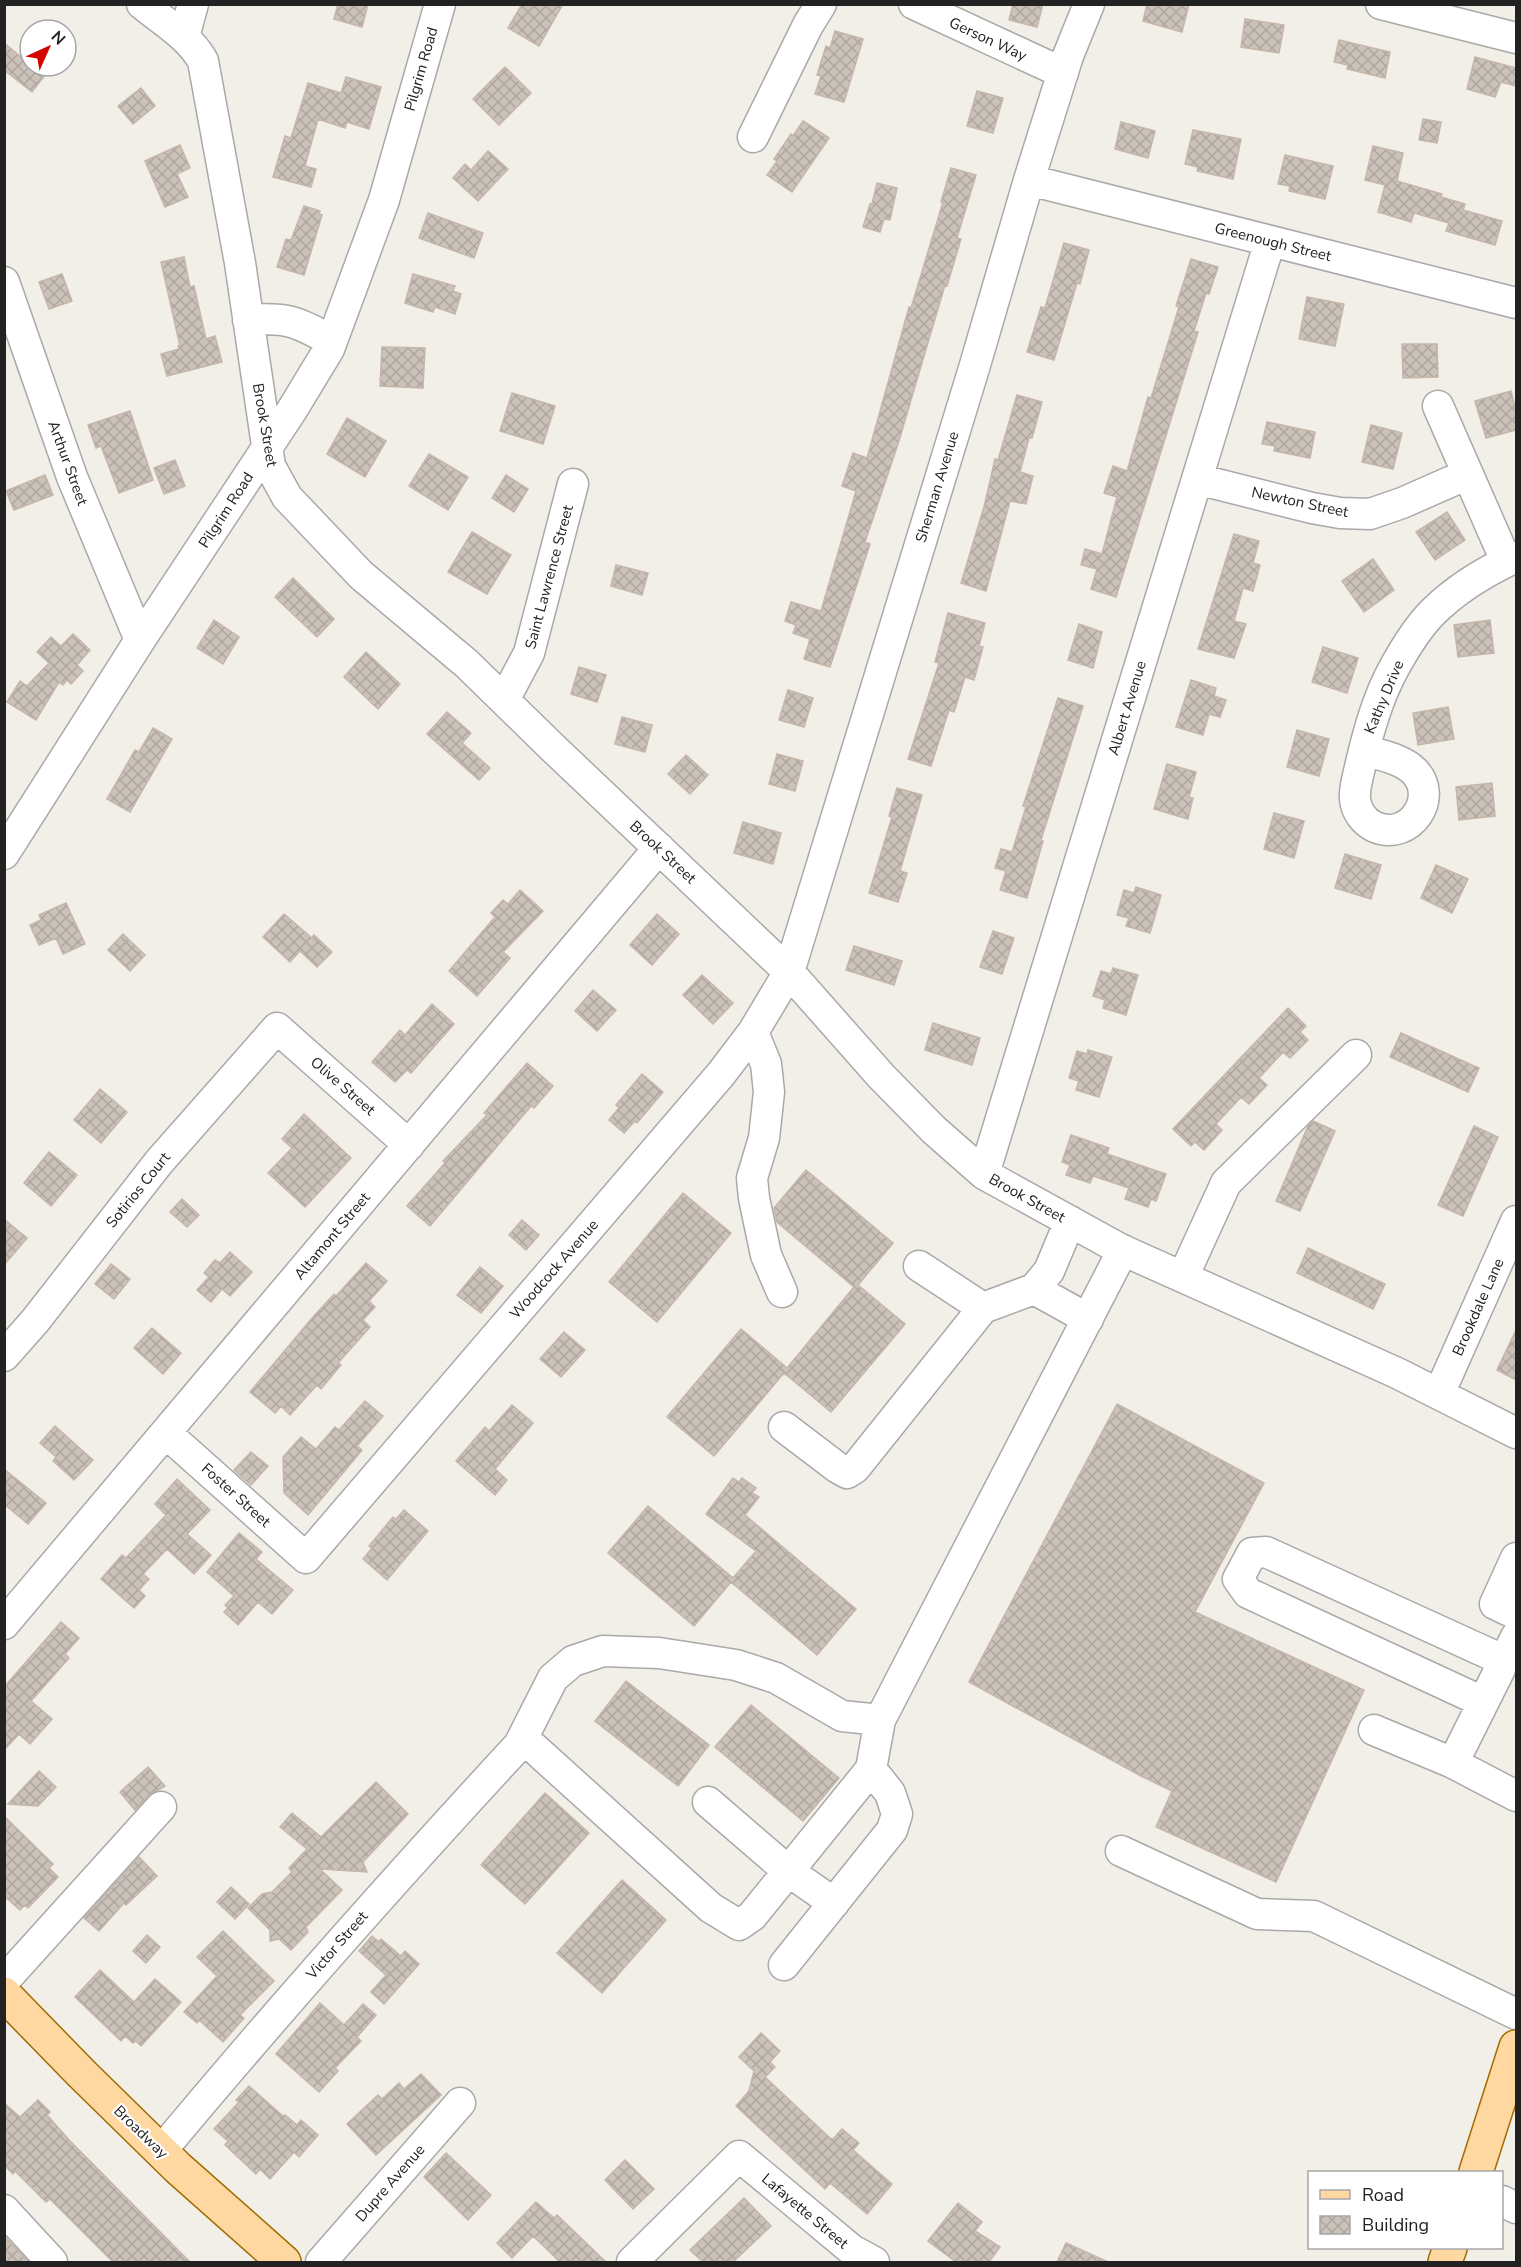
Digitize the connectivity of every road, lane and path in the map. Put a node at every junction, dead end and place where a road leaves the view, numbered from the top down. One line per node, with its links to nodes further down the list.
1 (142, 4): 9 (street, Brook Street)
2 (193, 4): 9 (street)
3 (440, 4): 18 (street, Pilgrim Road)
4 (821, 4): 12 (street)
5 (914, 4): 11 (street, Gerson Way)
6 (1089, 4): 11 (street, Sherman Avenue)
7 (1381, 4): 8 (street)
8 (1449, 13): 10 (street)
9 (184, 37): 17 (street, Brook Street)
10 (1516, 38)
11 (1063, 73): 13 (street, Sherman Avenue)
12 (753, 137)
13 (1029, 180): 14 (street, Greenough Street); 30 (street, Sherman Avenue)
14 (1270, 241): 16 (street, Greenough Street); 22 (street, Albert Avenue)
15 (4, 282): 25 (street, Arthur Street)
16 (1516, 303)
17 (248, 320): 18 (street); 20 (street, Brook Street)
18 (332, 341): 20 (street, Pilgrim Road)
19 (1438, 406): 21 (street)
20 (267, 448): 25 (street, Pilgrim Road); 26 (street, Brook Street)
21 (1468, 474): 22 (street, Newton Street); 24 (street)
22 (1197, 478): 35 (street, Albert Avenue)
23 (573, 484): 26 (street, Saint Lawrence Street)
24 (1511, 559): 27 (street, Kathy Drive)
25 (140, 640): 29 (street, Pilgrim Road)
26 (504, 700): 28 (street, Brook Street)
27 (1364, 750)
28 (659, 848): 30 (street, Brook Street); 34 (street, Altamont Street)
29 (4, 854)
30 (789, 972): 32 (street, Woodcock Avenue); 35 (street, Brook Street)
31 (277, 1028): 34 (street, Olive Street); 45 (street, Sotirios Court)
32 (753, 1032): 42 (street); 50 (street, Woodcock Avenue)
33 (1356, 1055): 40 (street)
34 (409, 1144): 48 (street, Altamont Street)
35 (984, 1174): 36 (street, Brook Street)
36 (1070, 1221): 38 (street, Brook Street); 41 (street)
37 (1516, 1221): 46 (street, Brookdale Lane)
38 (1123, 1250): 40 (street, Brook Street); 44 (street)
39 (919, 1266): 43 (street)
40 (1183, 1277): 46 (street, Brook Street)
41 (1034, 1289): 43 (street); 44 (street)
42 (782, 1292)
43 (983, 1308): 47 (street)
44 (1088, 1318): 56 (street)
45 (4, 1356)
46 (1438, 1394): 49 (street, Brook Street)
47 (784, 1427)
48 (166, 1433): 50 (street, Foster Street); 53 (street, Altamont Street)
49 (1516, 1433)
50 (306, 1558)
51 (1516, 1558): 52 (street)
52 (1516, 1614)
53 (4, 1624)
54 (1510, 1649): 55 (street); 55 (street)
55 (1484, 1702): 59 (street)
56 (880, 1720): 58 (street, Victor Street); 60 (street)
57 (1374, 1730): 59 (street)
58 (519, 1745): 65 (street); 73 (street, Victor Street)
59 (1453, 1763): 61 (street)
60 (871, 1768): 65 (street); 66 (street)
61 (1516, 1796)
62 (708, 1802): 65 (street)
63 (161, 1807): 68 (street)
64 (1122, 1851): 70 (street)
65 (788, 1871): 66 (street)
66 (834, 1903): 67 (street)
67 (784, 1965)
68 (4, 1981)
69 (4, 1994): 73 (main road, Broadway)
70 (1516, 2014)
71 (1516, 2047): 74 (main road)
72 (460, 2103): 78 (street, Dupre Avenue)
73 (161, 2151): 77 (main road, Broadway)
74 (1476, 2171)
75 (4, 2210): 76 (street)
76 (52, 2262)
77 (284, 2262)
78 (321, 2262)
79 (632, 2262): 80 (street, Lafayette Street)
80 (874, 2262)

